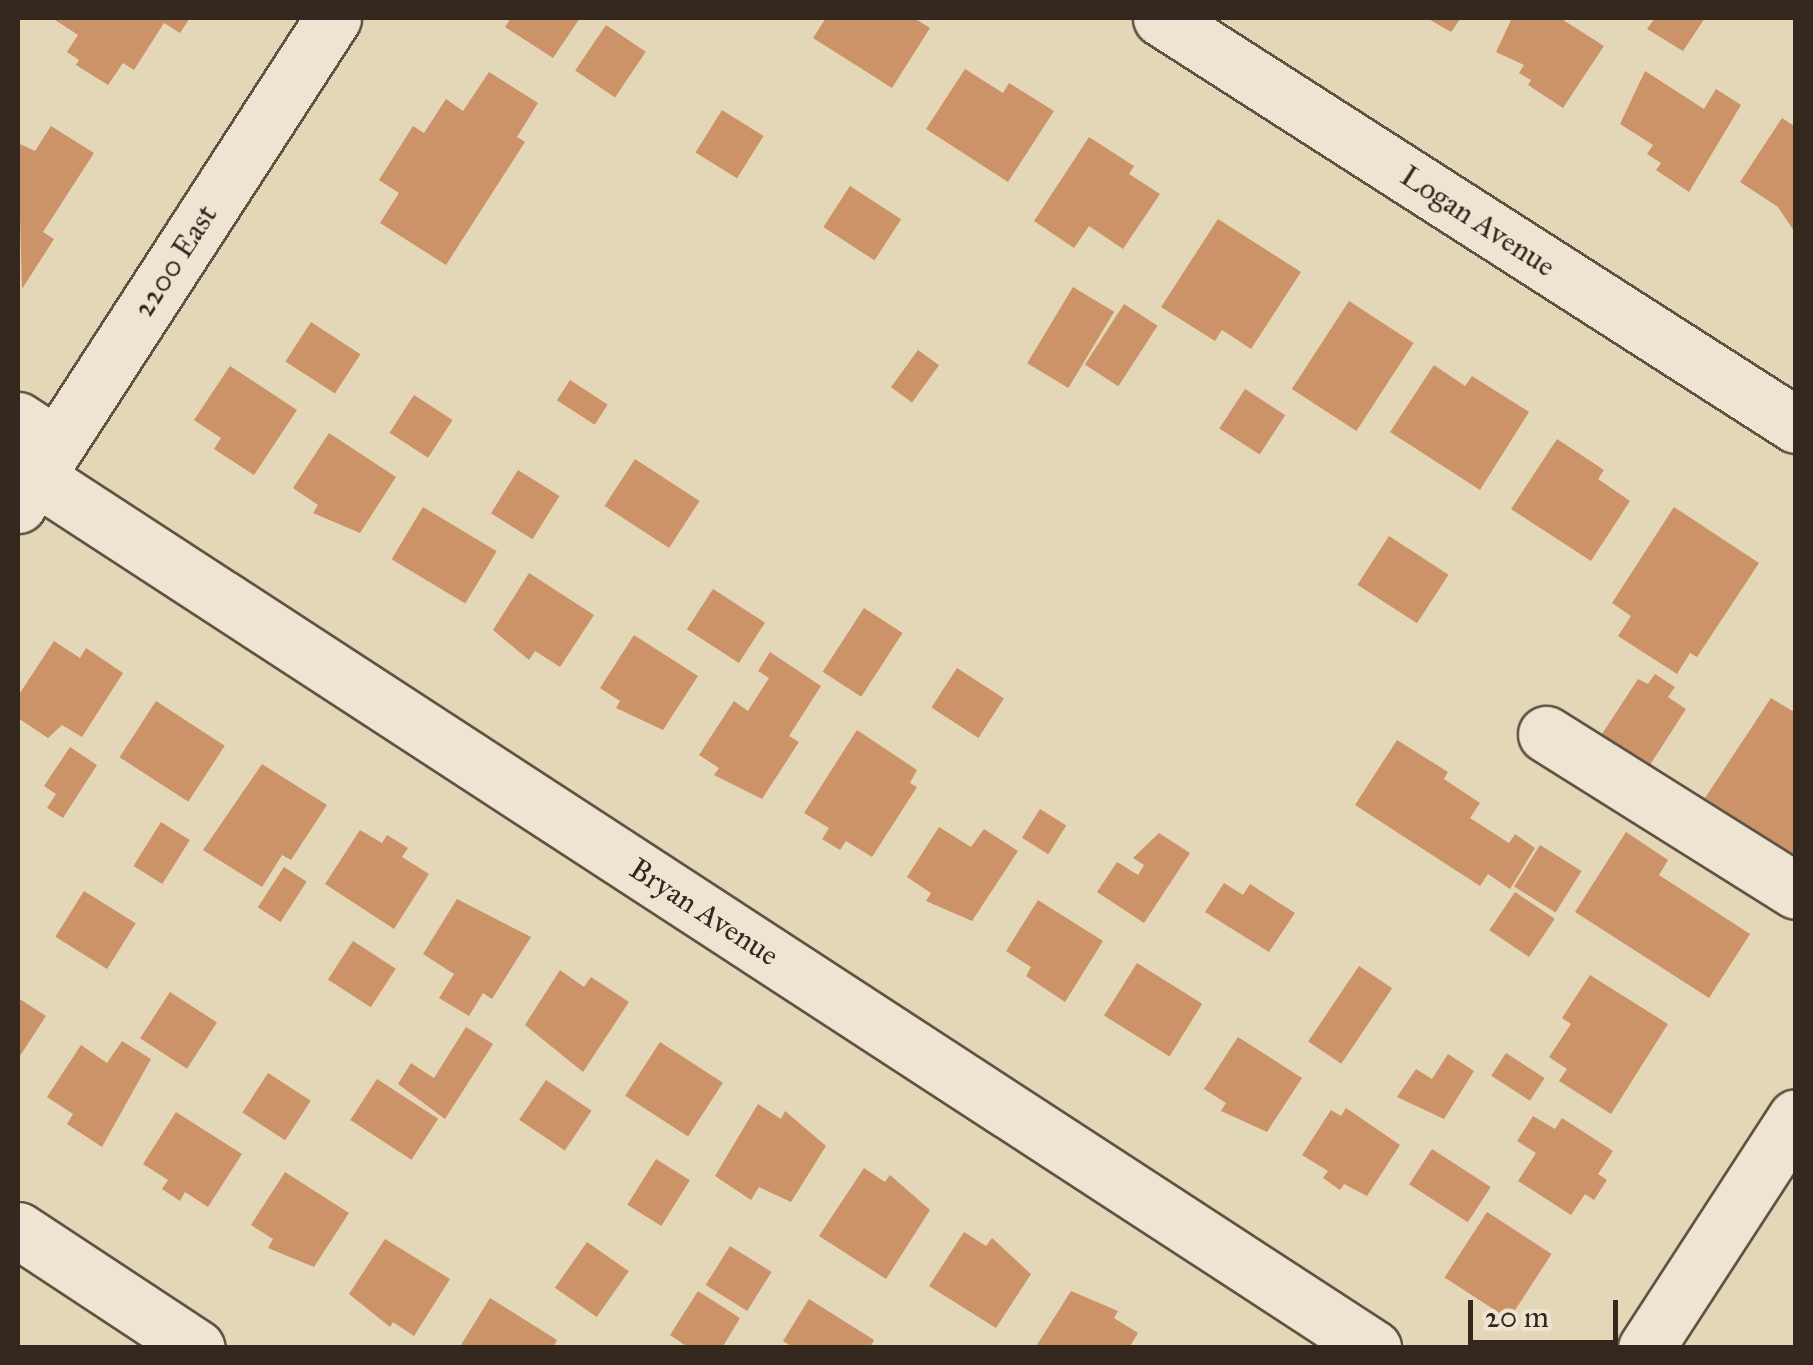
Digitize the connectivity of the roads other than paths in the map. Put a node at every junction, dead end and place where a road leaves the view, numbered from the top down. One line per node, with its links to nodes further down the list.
1 (333, 18): 4 (street, 2200 East)
2 (1161, 18): 3 (street, Logan Avenue)
3 (1796, 425)
4 (32, 462): 10 (street, Bryan Avenue)
5 (1546, 734): 6 (street)
6 (1796, 892)
7 (1796, 1117): 11 (street)
8 (18, 1230): 9 (street)
9 (197, 1348)
10 (1373, 1348)
11 (1646, 1348)

